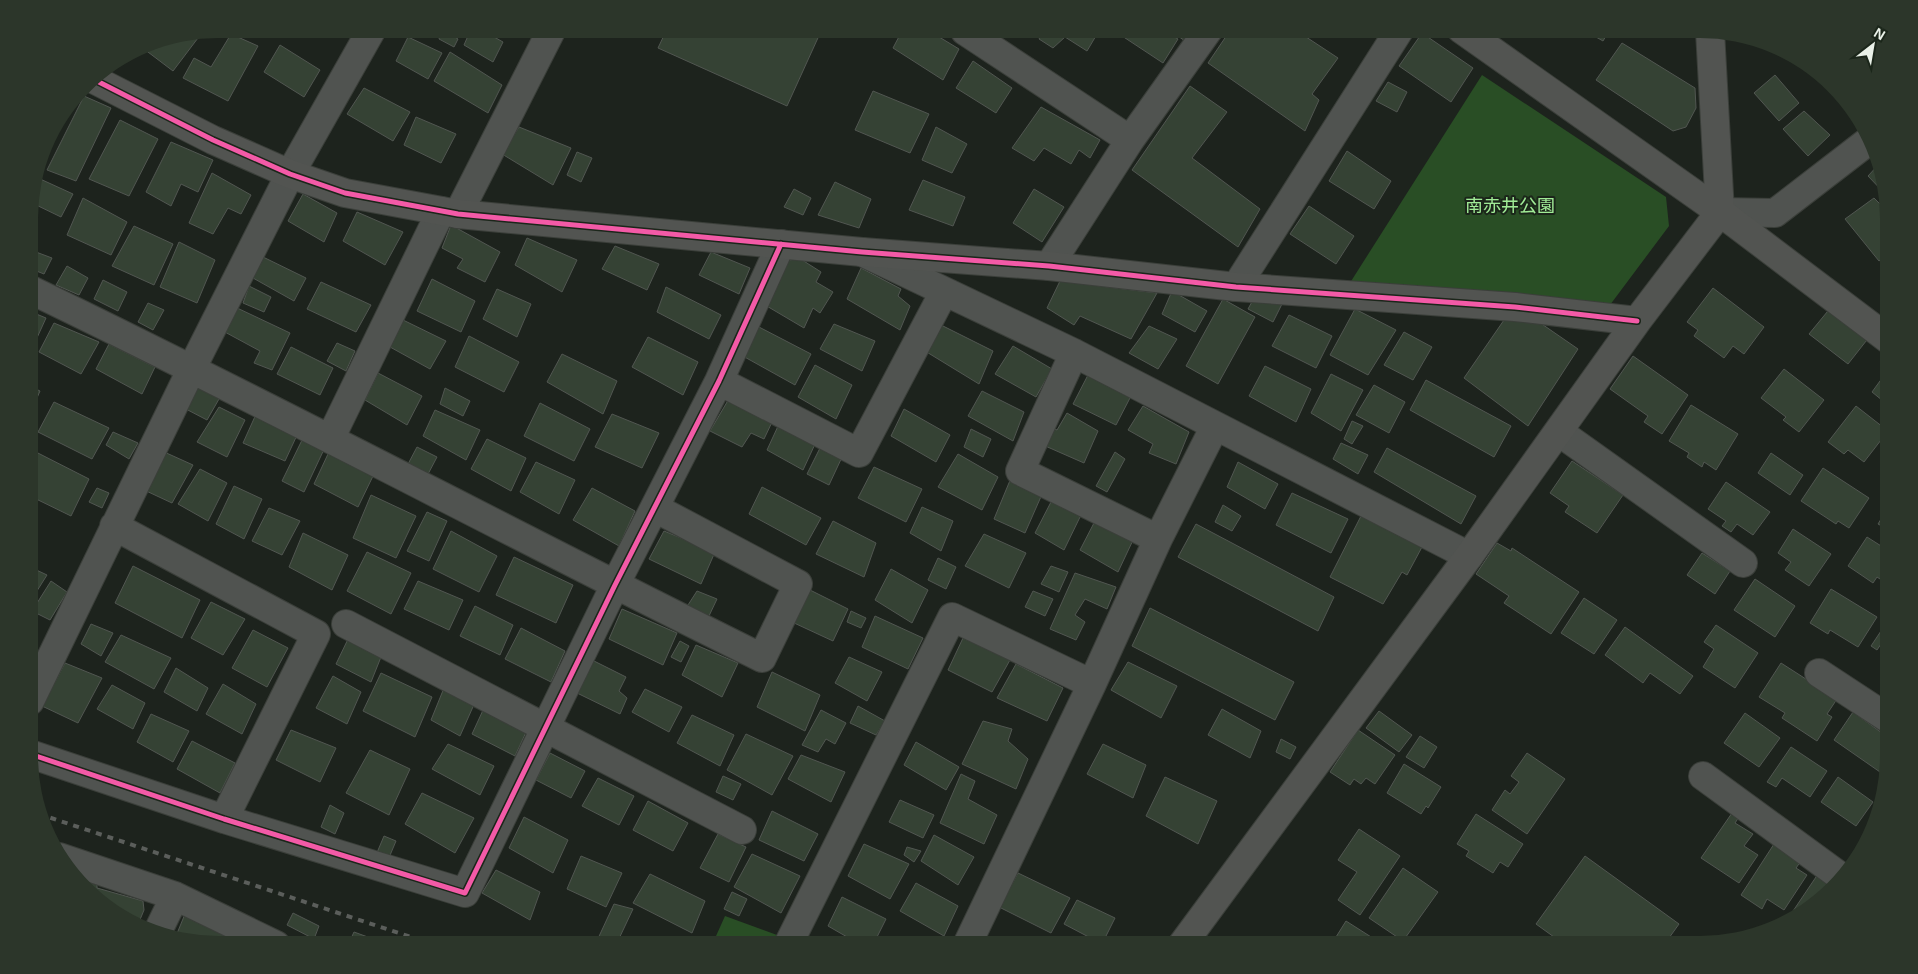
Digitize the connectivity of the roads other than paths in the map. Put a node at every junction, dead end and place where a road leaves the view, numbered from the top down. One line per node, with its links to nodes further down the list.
1 (367, 38): 11 (street)
2 (547, 38): 12 (street)
3 (976, 38): 9 (street)
4 (1203, 38): 9 (street)
5 (1394, 38): 17 (street)
6 (1474, 38): 13 (street)
7 (1710, 38): 13 (street)
8 (99, 82): 11 (street)
9 (1130, 140): 16 (street)
10 (1865, 144): 13 (street)
11 (290, 174): 12 (street); 23 (street)
12 (450, 212): 14 (street); 27 (street)
13 (1720, 212): 20 (street); 21 (street)
14 (781, 244): 15 (street); 24 (street)
15 (862, 252): 16 (street); 18 (street)
16 (1049, 266): 17 (street)
17 (1236, 288): 20 (street)
18 (944, 292): 22 (street); 24 (street)
19 (38, 293): 23 (street)
20 (1637, 321): 26 (street)
21 (1880, 333)
22 (1074, 353): 25 (street); 30 (street)
23 (192, 368): 27 (street); 29 (street)
24 (719, 381): 28 (street)
25 (1215, 426): 30 (street); 31 (street)
26 (1559, 432): 31 (street); 32 (street)
27 (330, 439): 33 (street)
28 (655, 508): 33 (street); 33 (street)
29 (114, 526): 36 (street); 42 (street)
30 (1158, 539): 37 (street)
31 (1469, 556): 51 (street)
32 (1742, 563)
33 (615, 585): 39 (street)
34 (346, 624): 39 (street)
35 (1819, 673): 38 (street)
36 (38, 684)
37 (1092, 684): 49 (street); 50 (street)
38 (1880, 713)
39 (546, 729): 42 (street); 43 (street)
40 (38, 757): 42 (street)
41 (1703, 776): 45 (street)
42 (224, 819)
43 (742, 830)
44 (71, 861): 46 (street)
45 (1837, 873)
46 (175, 896): 47 (street); 48 (street)
47 (160, 927)
48 (250, 936)
49 (792, 936)
50 (971, 936)
51 (1189, 936)

